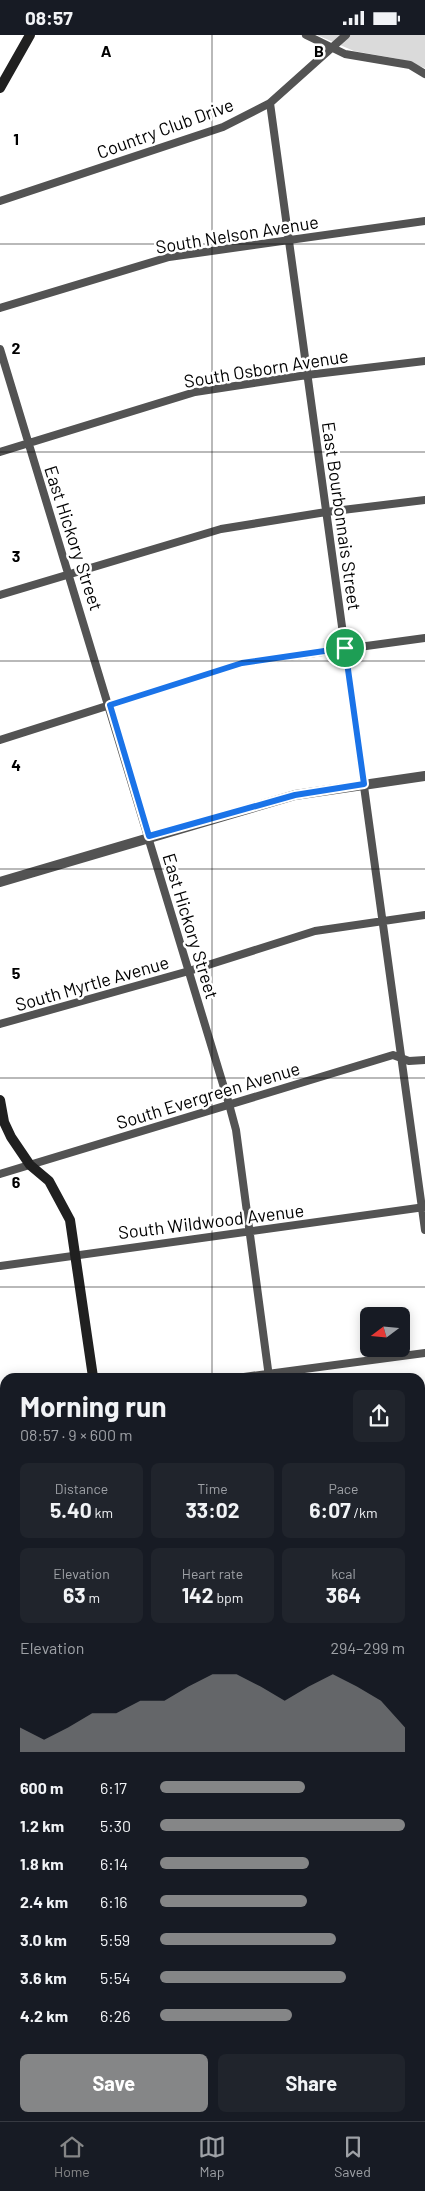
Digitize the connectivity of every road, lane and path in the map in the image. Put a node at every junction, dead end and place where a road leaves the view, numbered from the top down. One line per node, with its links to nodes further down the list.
1 (30, 35): 6 (main road)
2 (306, 35): 4 (street)
3 (346, 35): 4 (street, Country Club Drive)
4 (333, 49): 5 (street); 7 (street, Country Club Drive)
5 (425, 74)
6 (0, 88)
7 (270, 103): 8 (street, Country Club Drive); 10 (street, East Bourbonnais Street)
8 (0, 201)
9 (425, 221): 10 (street, South Nelson Avenue)
10 (288, 240): 11 (street, South Nelson Avenue); 14 (street, East Bourbonnais Street)
11 (0, 308)
12 (0, 349): 15 (street, East Hickory Street)
13 (425, 361): 14 (street, South Osborn Avenue)
14 (307, 375): 15 (street, South Osborn Avenue); 18 (street, East Bourbonnais Street)
15 (28, 444): 16 (street, South Osborn Avenue); 19 (street, East Hickory Street)
16 (0, 452)
17 (425, 500): 18 (street)
18 (326, 512): 19 (street); 22 (street, East Bourbonnais Street)
19 (70, 574): 20 (street); 23 (street, East Hickory Street)
20 (0, 595)
21 (425, 638): 22 (street)
22 (345, 648): 23 (street); 26 (street, East Bourbonnais Street)
23 (110, 705): 24 (street); 27 (street, East Hickory Street)
24 (0, 740)
25 (425, 776): 26 (street)
26 (364, 784): 27 (street); 30 (street, East Bourbonnais Street)
27 (149, 836): 28 (street); 31 (street, East Hickory Street)
28 (0, 882)
29 (425, 915): 30 (street, South Myrtle Avenue)
30 (382, 921): 31 (street, South Myrtle Avenue); 33 (street, East Bourbonnais Street)
31 (189, 971): 32 (street, South Myrtle Avenue); 36 (street, East Hickory Street)
32 (0, 1024)
33 (401, 1056): 34 (street, South Evergreen Avenue); 36 (street, South Evergreen Avenue); 39 (street, East Bourbonnais Street)
34 (425, 1060)
35 (0, 1100): 37 (main road)
36 (229, 1104): 37 (street, South Evergreen Avenue); 41 (street, East Hickory Street)
37 (30, 1165): 38 (street, South Evergreen Avenue); 42 (main road)
38 (0, 1174)
39 (423, 1207): 40 (street, East Bourbonnais Street); 41 (street, South Wildwood Avenue)
40 (425, 1230)
41 (250, 1232): 42 (street, South Wildwood Avenue); 46 (street, East Hickory Street)
42 (76, 1254): 43 (street, South Wildwood Avenue); 45 (main road)
43 (0, 1266)
44 (425, 1353): 47 (street)
45 (92, 1373)
46 (269, 1373)
47 (289, 1373)

